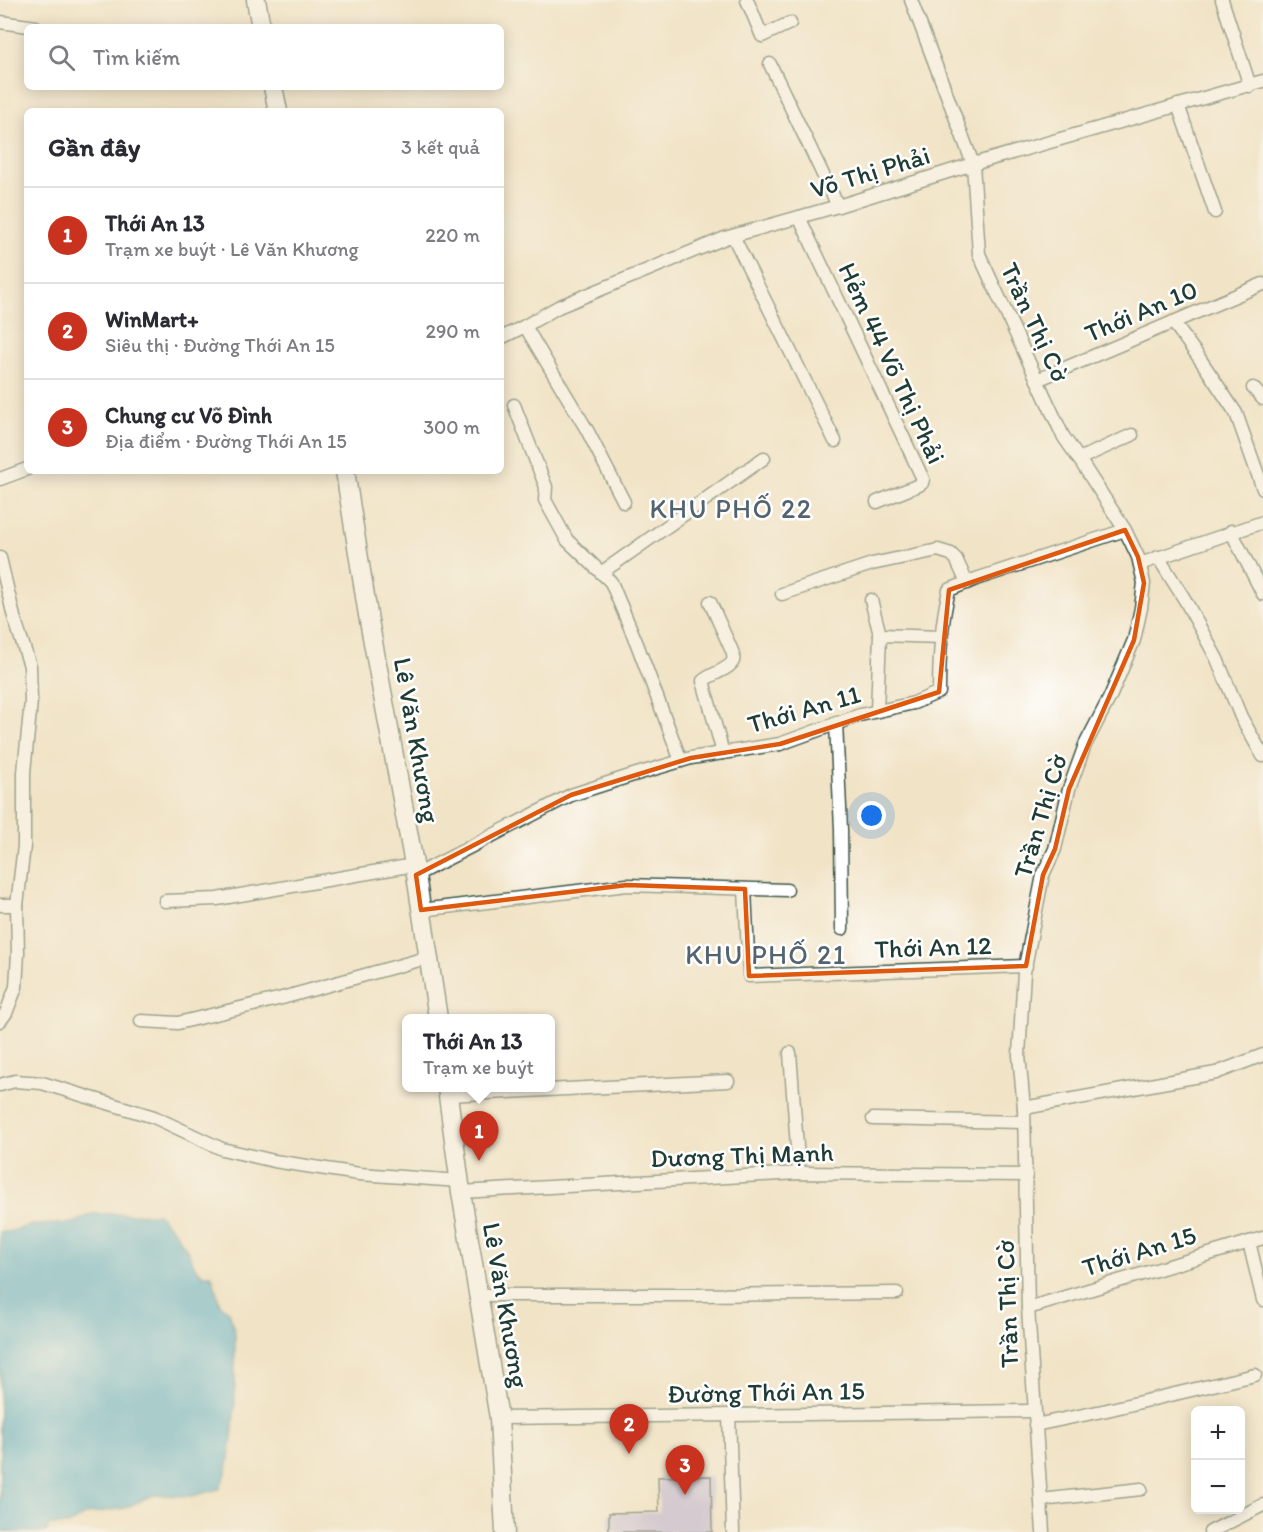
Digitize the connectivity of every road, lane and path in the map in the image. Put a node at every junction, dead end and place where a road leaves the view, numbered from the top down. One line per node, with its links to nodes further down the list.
1 (256, 0): 7 (main road)
2 (747, 0): 6 (street)
3 (910, 0): 15 (street, Trần Thị Cờ)
4 (1222, 0): 11 (street)
5 (0, 22): 8 (street)
6 (790, 23)
7 (260, 24)
8 (24, 25)
9 (770, 64): 16 (street)
10 (1263, 81): 11 (street, Võ Thị Phải)
11 (1250, 86): 13 (street, Võ Thị Phải)
12 (274, 90): 14 (main road)
13 (1179, 105): 15 (street, Võ Thị Phải); 17 (street)
14 (277, 108)
15 (973, 165): 16 (street, Võ Thị Phải); 24 (street, Trần Thị Cờ)
16 (838, 206): 18 (street, Võ Thị Phải)
17 (1215, 212)
18 (799, 217): 19 (street, Võ Thị Phải); 37 (street, Hẻm 44 Võ Thị Phải)
19 (733, 236): 22 (street, Võ Thị Phải); 29 (street)
20 (1263, 284): 21 (street, Thới An 10)
21 (1173, 322): 24 (street, Thới An 10); 35 (street)
22 (525, 326): 23 (street, Võ Thị Phải); 36 (street)
23 (504, 336)
24 (1037, 380): 31 (street, Trần Thị Cờ)
25 (1253, 388): 26 (street)
26 (1263, 399)
27 (514, 405): 44 (street)
28 (1132, 435): 31 (street)
29 (835, 441)
30 (764, 458): 44 (street)
31 (1080, 459): 39 (street, Trần Thị Cờ)
32 (24, 470): 34 (street)
33 (345, 474): 57 (main road, Lê Văn Khương)
34 (0, 479)
35 (1263, 489)
36 (624, 502)
37 (877, 502)
38 (1263, 522): 40 (street)
39 (1125, 530): 43 (street, Trần Thị Cờ); 45 (street, Thới An 11)
40 (1231, 531): 41 (street); 47 (street)
41 (1158, 557): 43 (street); 55 (street)
42 (0, 558): 62 (street)
43 (1140, 564): 66 (street, Trần Thị Cờ)
44 (601, 573): 56 (street)
45 (968, 583): 46 (street); 51 (street, Thới An 11)
46 (782, 594)
47 (1263, 594)
48 (871, 600): 50 (street)
49 (710, 602): 54 (street)
50 (880, 635): 51 (street); 52 (street)
51 (941, 637): 52 (street, Thới An 11)
52 (877, 711): 53 (street, Thới An 11)
53 (837, 723): 54 (street, Thới An 11); 64 (street)
54 (723, 753): 56 (street, Thới An 11)
55 (1263, 756)
56 (681, 761): 57 (street, Thới An 11)
57 (415, 870): 60 (street, Thới An 11); 63 (main road, Lê Văn Khương)
58 (745, 889): 59 (street); 63 (street); 66 (street, Thới An 12)
59 (787, 890)
60 (165, 901)
61 (0, 905): 62 (street)
62 (17, 905): 68 (street)
63 (421, 910): 65 (main road, Lê Văn Khương)
64 (842, 929)
65 (430, 957): 67 (main road, Lê Văn Khương); 69 (street)
66 (1026, 966): 76 (street, Trần Thị Cờ)
67 (437, 1014)
68 (2, 1015)
69 (141, 1021)
70 (790, 1053): 79 (street)
71 (1263, 1054): 76 (street)
72 (728, 1081): 74 (street)
73 (0, 1085): 81 (street, Dương Thị Mạnh)
74 (555, 1087)
75 (448, 1092): 81 (main road, Lê Văn Khương)
76 (1024, 1108): 78 (street, Trần Thị Cờ)
77 (873, 1119): 78 (street)
78 (1024, 1122): 80 (street, Trần Thị Cờ)
79 (799, 1173): 80 (street, Dương Thị Mạnh); 81 (street, Dương Thị Mạnh)
80 (1026, 1175): 87 (street, Trần Thị Cờ)
81 (461, 1186): 85 (main road, Lê Văn Khương)
82 (1263, 1238): 83 (street, Thới An 15)
83 (1249, 1242): 86 (street); 87 (street, Thới An 15)
84 (897, 1293): 85 (street)
85 (478, 1295): 91 (main road, Lê Văn Khương)
86 (1263, 1300)
87 (1028, 1308): 89 (street, Trần Thị Cờ)
88 (1255, 1375): 92 (street)
89 (1035, 1411): 90 (street, Đường Thới An 15); 92 (street, Trần Thị Cờ)
90 (729, 1415): 91 (street, Đường Thới An 15); 97 (street)
91 (499, 1418): 96 (main road, Lê Văn Khương)
92 (1035, 1425): 94 (street, Trần Thị Cờ)
93 (1141, 1489): 94 (street)
94 (1041, 1500): 98 (street, Trần Thị Cờ)
95 (1263, 1505): 99 (street)
96 (505, 1532)
97 (733, 1532)
98 (1043, 1532)
99 (1210, 1532)

